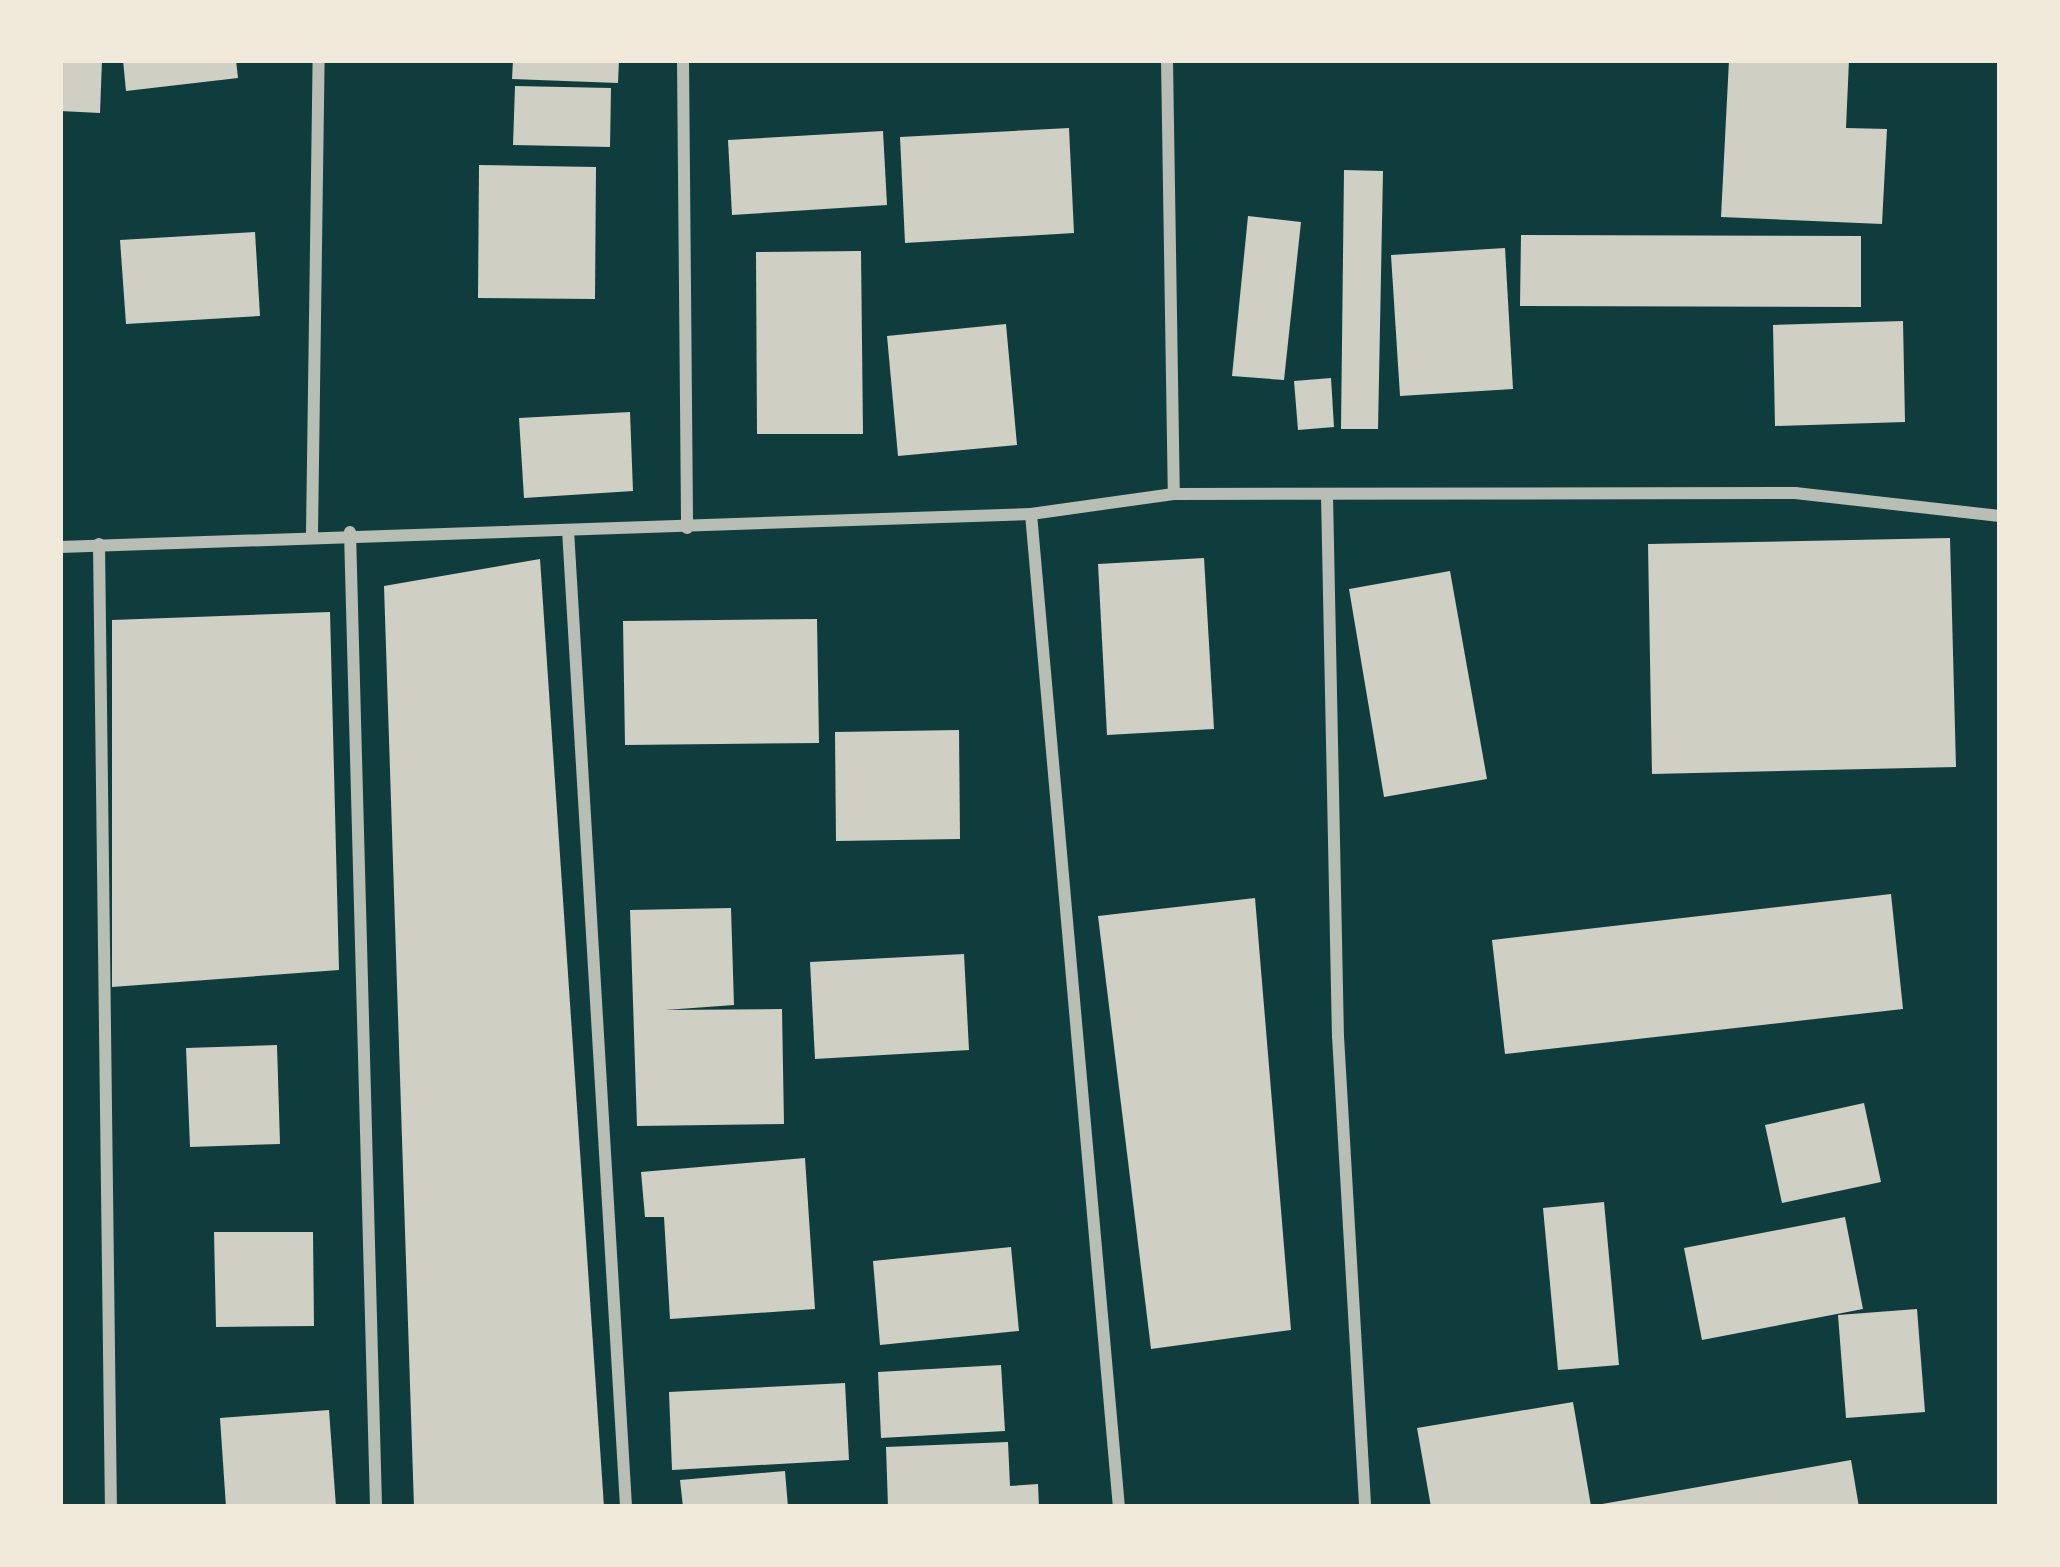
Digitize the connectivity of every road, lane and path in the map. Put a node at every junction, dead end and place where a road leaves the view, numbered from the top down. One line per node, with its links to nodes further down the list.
1 (320, 60): 10 (street)
2 (683, 60): 8 (street)
3 (1167, 60): 4 (street)
4 (1174, 494): 5 (street); 6 (street)
5 (1327, 496): 7 (street); 18 (street)
6 (1031, 514): 8 (street); 17 (street)
7 (2000, 516)
8 (687, 528): 9 (street)
9 (568, 530): 11 (street); 16 (street)
10 (312, 532): 11 (street); 12 (street)
11 (350, 532): 15 (street)
12 (99, 544): 13 (street); 14 (street)
13 (60, 547)
14 (111, 1507)
15 (376, 1507)
16 (626, 1507)
17 (1119, 1507)
18 (1365, 1507)

